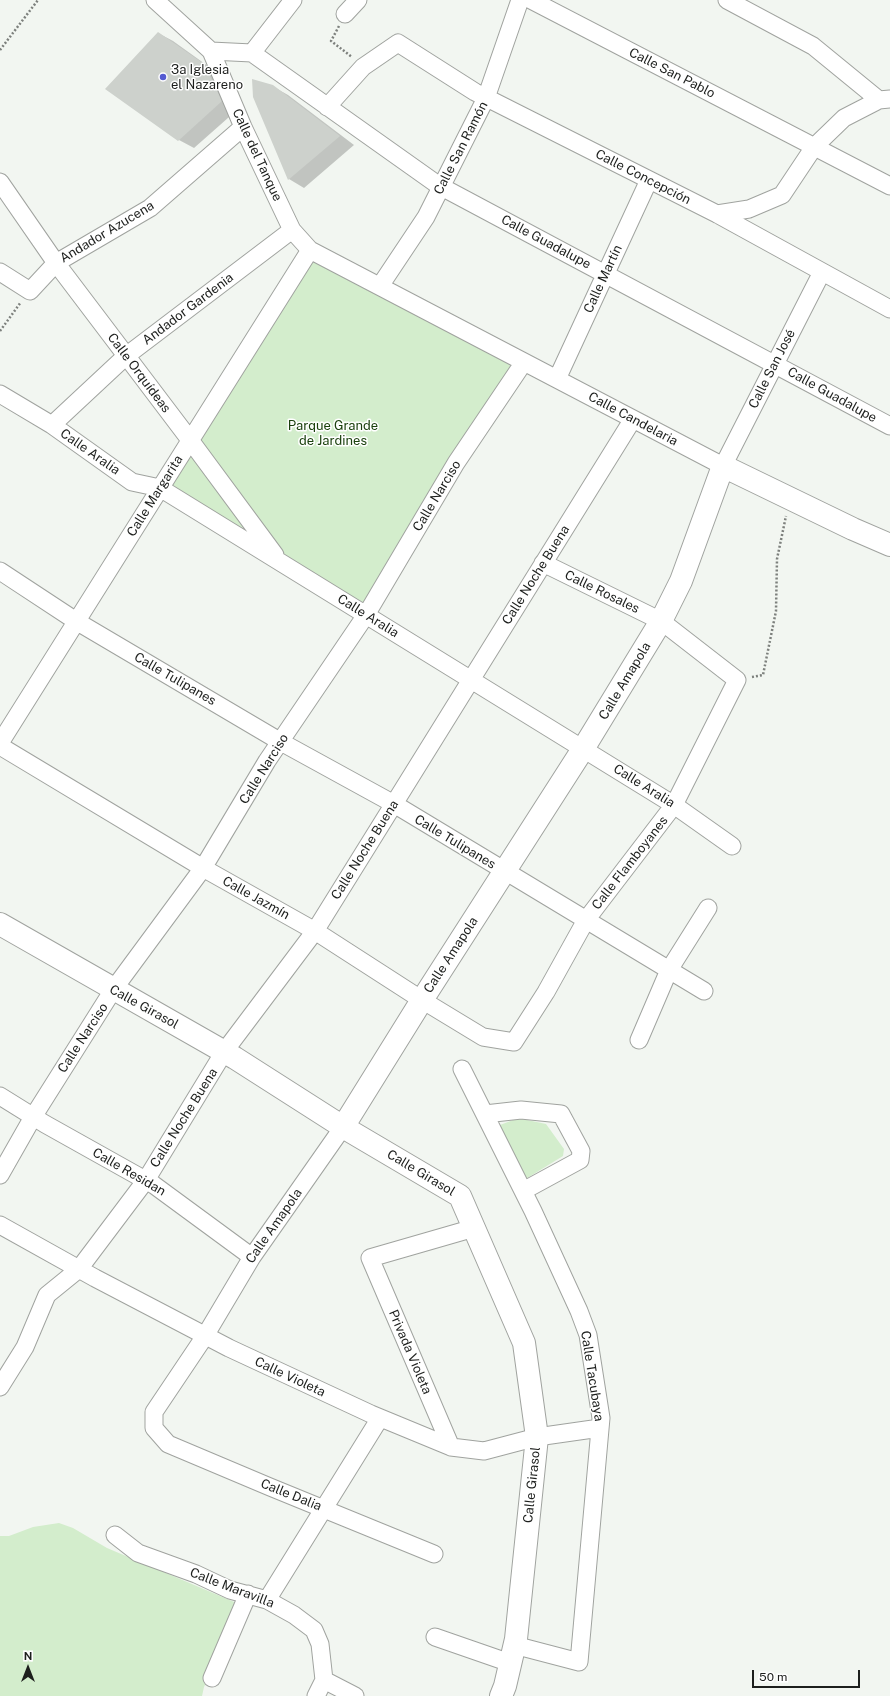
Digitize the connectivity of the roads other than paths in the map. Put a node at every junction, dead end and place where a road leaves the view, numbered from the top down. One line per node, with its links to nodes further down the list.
1 (155, 0): 8 (street, Calle del Tanque)
2 (293, 0): 9 (street)
3 (358, 0): 7 (street)
4 (520, 0): 10 (street, Calle San Ramón)
5 (531, 0): 14 (street, Calle San Pablo)
6 (727, 0): 11 (street)
7 (346, 14)
8 (211, 51): 9 (street); 13 (street, Calle del Tanque)
9 (252, 53): 12 (street, Calle Guadalupe)
10 (486, 98): 12 (street, Calle Concepción); 15 (street, Calle Concepción); 18 (street, Calle San Ramón)
11 (885, 100): 14 (street)
12 (327, 107): 18 (street, Calle Guadalupe)
13 (243, 127): 20 (street, Calle del Tanque); 22 (street, Andador Azucena)
14 (814, 147): 17 (street, Calle San Pablo); 19 (street)
15 (649, 180): 19 (street, Calle Concepción); 25 (street, Calle Martín)
16 (0, 182): 22 (street, Calle Orquídeas)
17 (890, 186)
18 (441, 187): 25 (street, Calle Guadalupe); 26 (street, Calle San Ramón)
19 (717, 214): 24 (street, Calle Concepción)
20 (292, 230): 21 (street, Calle del Tanque); 28 (street, Andador Gardenia)
21 (310, 250): 26 (street, Calle del Tanque); 36 (street, Calle Margarita)
22 (56, 263): 23 (street, Andador Azucena); 28 (street, Calle Orquídeas)
23 (0, 272)
24 (822, 272): 27 (street, Calle Concepción); 30 (street, Calle San José)
25 (605, 274): 30 (street, Calle Guadalupe); 31 (street, Calle Martín)
26 (380, 286): 29 (street, Calle Candelaria)
27 (890, 309)
28 (126, 356): 34 (street, Andador Gardenia); 36 (street, Calle Orquídeas)
29 (524, 362): 31 (street, Calle Candelaria); 43 (street, Calle Narciso)
30 (775, 364): 35 (street, Calle Guadalupe); 37 (street, Calle San José)
31 (557, 379): 33 (street, Calle Candelaria)
32 (0, 394): 34 (street, Calle Aralia)
33 (633, 419): 37 (street, Calle Candelaria); 41 (street, Calle Noche Buena)
34 (52, 425): 38 (street, Calle Aralia)
35 (890, 426)
36 (190, 440): 38 (street, Calle Margarita); 40 (street, Calle Orquídeas)
37 (723, 466): 39 (street, Calle Candelaria); 45 (street, Calle Amapola)
38 (160, 488): 40 (street, Calle Aralia); 44 (street, Calle Margarita)
39 (890, 545)
40 (280, 562): 43 (street, Calle Aralia)
41 (543, 563): 45 (street, Calle Rosales); 46 (street, Calle Noche Buena)
42 (0, 571): 44 (street, Calle Tulipanes)
43 (366, 615): 46 (street, Calle Aralia); 48 (street, Calle Narciso)
44 (76, 621): 48 (street, Calle Tulipanes); 49 (street, Calle Margarita)
45 (661, 621): 47 (street, Calle Rosales); 51 (street, Calle Amapola)
46 (471, 680): 51 (street, Calle Aralia); 52 (street, Calle Noche Buena)
47 (737, 680): 53 (street, Calle Flamboyanes)
48 (281, 742): 52 (street, Calle Tulipanes); 55 (street, Calle Narciso)
49 (0, 743)
50 (0, 746): 55 (street, Calle Jazmín)
51 (584, 749): 53 (street, Calle Aralia); 56 (street, Calle Amapola)
52 (394, 804): 56 (street, Calle Tulipanes); 60 (street, Calle Noche Buena)
53 (674, 805): 54 (street, Calle Aralia); 58 (street, Calle Flamboyanes)
54 (732, 846)
55 (203, 868): 60 (street, Calle Jazmín); 62 (street, Calle Narciso)
56 (504, 872): 58 (street, Calle Tulipanes); 64 (street, Calle Amapola)
57 (708, 908): 61 (street)
58 (586, 920): 61 (street, Calle Tulipanes); 66 (street, Calle Flamboyanes)
59 (0, 924): 62 (street, Calle Girasol)
60 (315, 931): 64 (street, Calle Jazmín); 67 (street, Calle Noche Buena)
61 (670, 970): 63 (street, Calle Tulipanes); 65 (street)
62 (113, 990): 67 (street, Calle Girasol); 71 (street, Calle Narciso)
63 (704, 991)
64 (422, 1000): 66 (street, Calle Jazmín); 72 (street, Calle Amapola)
65 (639, 1040)
66 (514, 1042)
67 (224, 1052): 72 (street, Calle Girasol); 74 (street, Calle Noche Buena)
68 (462, 1069): 70 (street, Calle Tacubaya)
69 (0, 1096): 71 (street, Calle Residan)
70 (485, 1114): 75 (street, Calle Tacubaya); 75 (street)
71 (33, 1117): 73 (street, Calle Narciso); 74 (street, Calle Residan)
72 (343, 1127): 77 (street, Calle Girasol); 78 (street, Calle Amapola)
73 (0, 1174)
74 (146, 1180): 78 (street, Calle Residan); 79 (street, Calle Noche Buena)
75 (523, 1191): 84 (street, Calle Tacubaya)
76 (0, 1225): 79 (street, Calle Violeta)
77 (474, 1228): 85 (street, Calle Girasol); 86 (street, Privada Violeta)
78 (252, 1257): 80 (street, Calle Amapola)
79 (79, 1269): 80 (street, Calle Violeta); 81 (street, Calle Noche Buena)
80 (205, 1336): 82 (street, Calle Violeta); 83 (street, Calle Amapola)
81 (0, 1387)
82 (380, 1418): 86 (street, Calle Violeta); 87 (street)
83 (154, 1428): 87 (street, Calle Dalia)
84 (600, 1428): 85 (street, Calle Violeta); 93 (street, Calle Tacubaya)
85 (537, 1437): 86 (street, Calle Violeta); 93 (street, Calle Girasol)
86 (451, 1447)
87 (324, 1508): 89 (street, Calle Dalia); 91 (street)
88 (115, 1535): 90 (street, Calle Maravilla)
89 (434, 1554)
90 (248, 1594): 91 (street, Calle Maravilla); 94 (street)
91 (267, 1600): 95 (street, Calle Maravilla)
92 (435, 1637): 93 (street)
93 (512, 1654): 98 (street, Calle Girasol)
94 (212, 1678)
95 (324, 1680): 96 (street); 97 (street)
96 (316, 1696)
97 (354, 1696)
98 (501, 1696)

